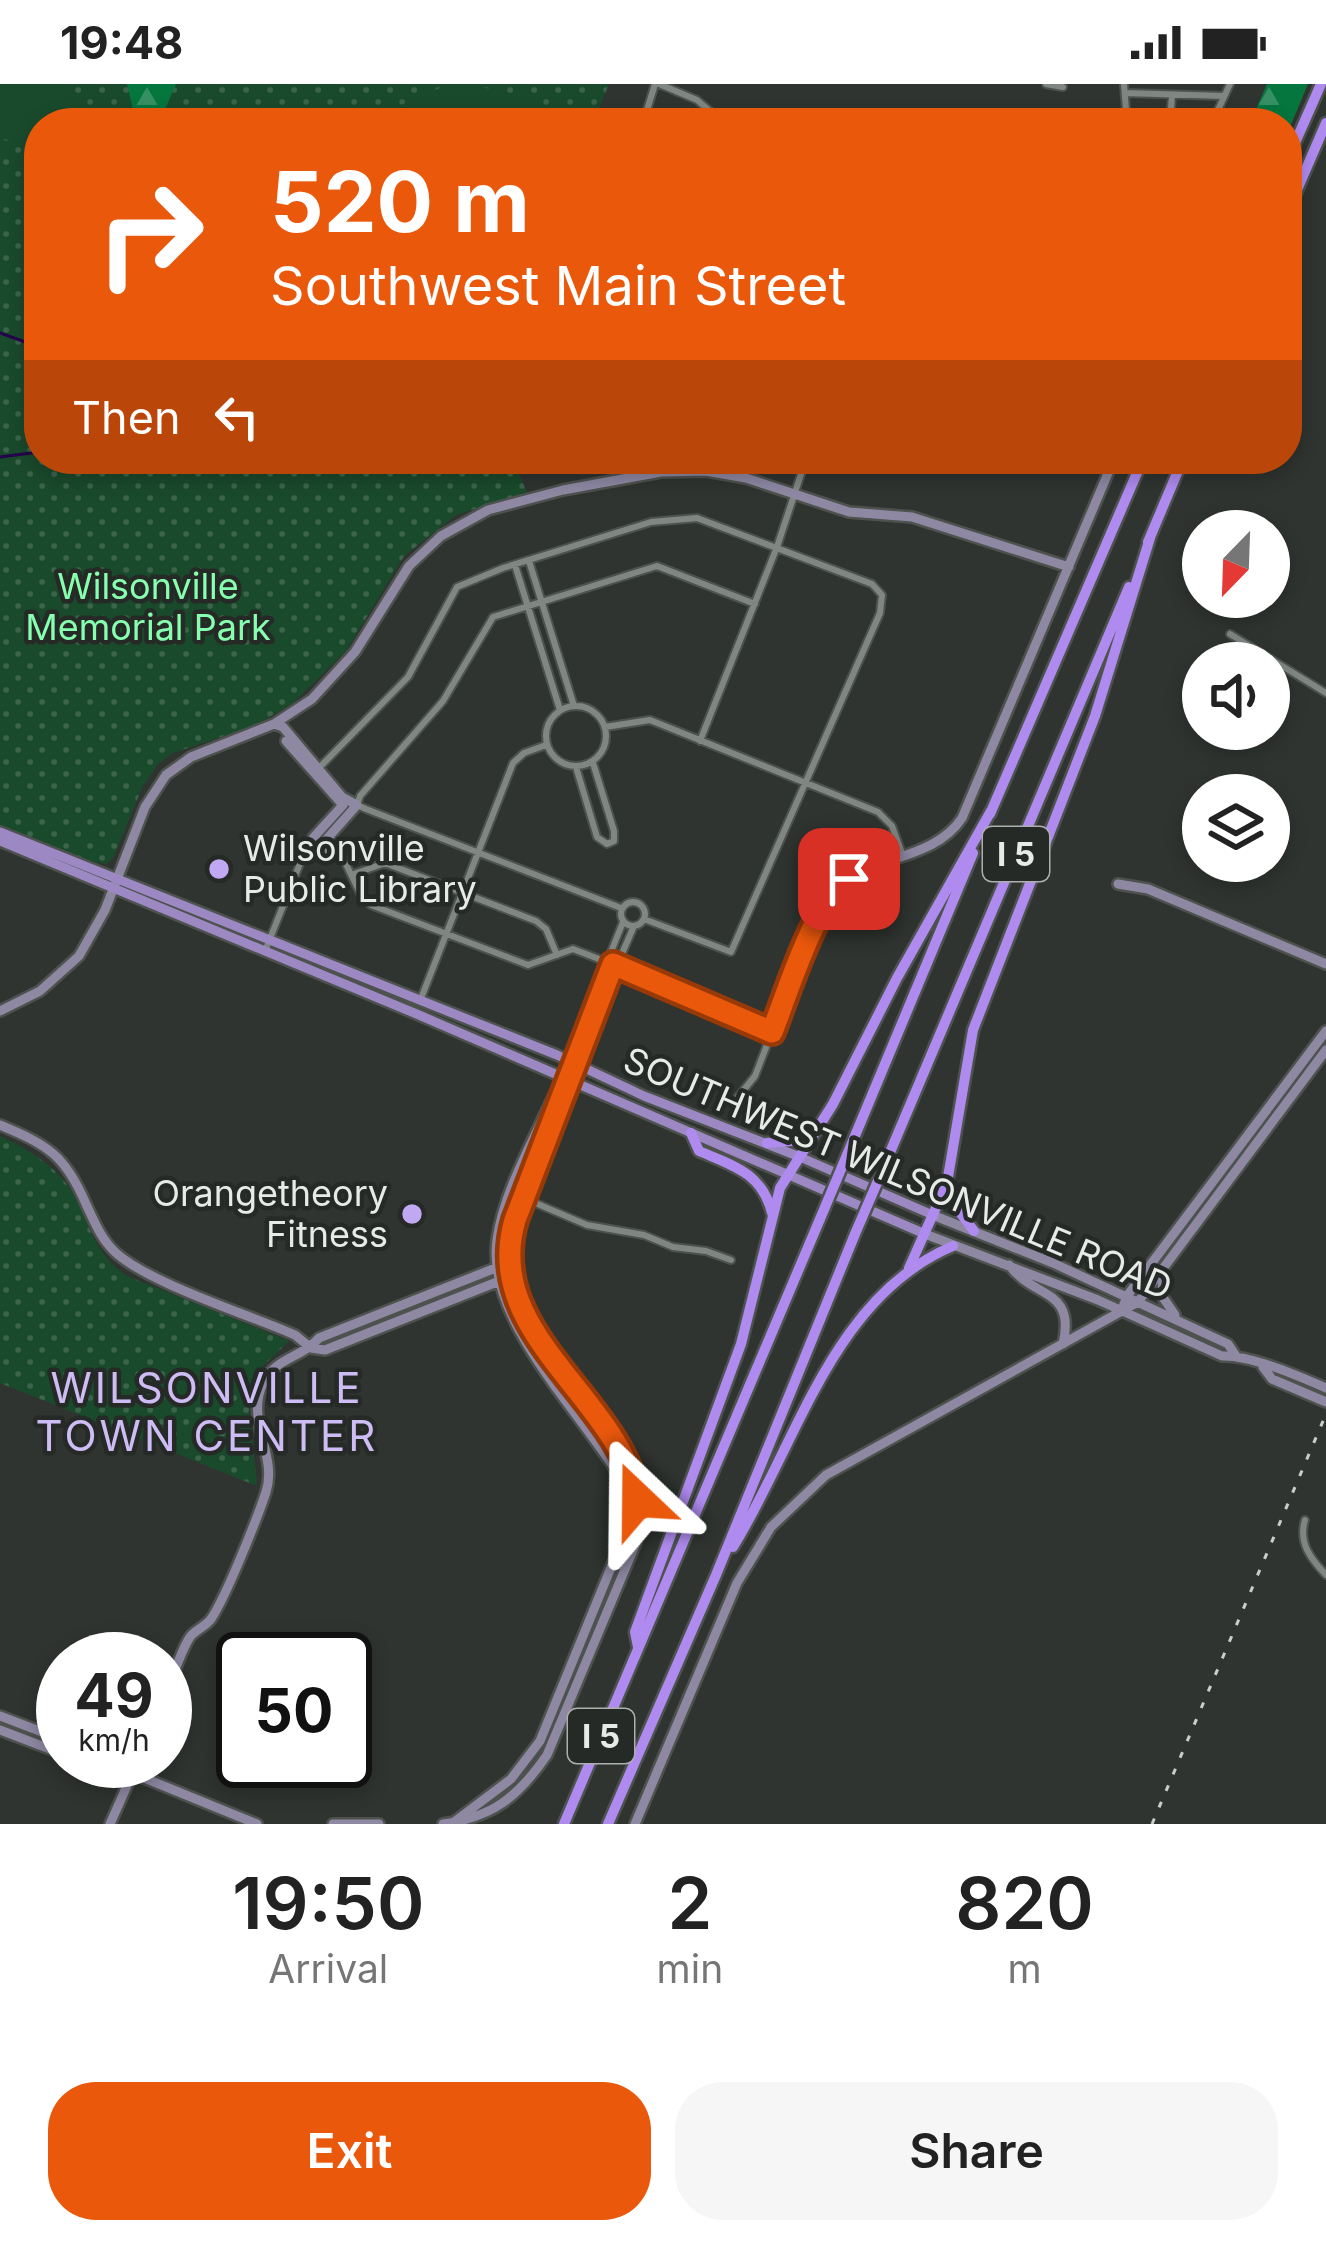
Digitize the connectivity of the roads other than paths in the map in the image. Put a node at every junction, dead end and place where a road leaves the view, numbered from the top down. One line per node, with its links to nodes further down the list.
1 (657, 84): 9 (street)
2 (1046, 84): 5 (street)
3 (1230, 84): 8 (street)
4 (1322, 84): 13 (highway)
5 (1063, 87)
6 (1125, 89): 7 (street)
7 (1172, 95): 8 (street); 10 (street)
8 (1224, 96): 11 (street)
9 (706, 108)
10 (1171, 108)
11 (1219, 108)
12 (1326, 123): 14 (highway)
13 (1302, 128)
14 (1302, 179)
15 (657, 474): 34 (street)
16 (731, 474): 21 (street)
17 (802, 474): 21 (street)
18 (1108, 474): 26 (street)
19 (1137, 474): 43 (highway, I 5)
20 (1177, 474): 22 (highway, I 5)
21 (796, 494): 23 (street); 26 (street)
22 (1150, 538): 76 (highway, I 5); 102 (highway, I 5, bridge)
23 (777, 547): 24 (street); 28 (street); 41 (street)
24 (529, 560): 25 (street); 27 (street)
25 (515, 565): 29 (street); 40 (street)
26 (1069, 567): 48 (street)
27 (542, 601): 28 (street); 29 (street); 32 (street)
28 (755, 604): 36 (street)
29 (527, 605): 33 (street); 42 (street)
30 (1230, 634): 31 (street)
31 (1324, 689)
32 (574, 706): 33 (street); 35 (street)
33 (560, 710): 37 (street)
34 (274, 724): 40 (street); 50 (street)
35 (605, 728): 36 (street); 38 (street)
36 (700, 741): 41 (street)
37 (546, 745): 39 (street); 47 (street)
38 (592, 762): 39 (street); 39 (street)
39 (576, 766)
40 (316, 771): 42 (street)
41 (805, 781): 48 (street); 54 (street)
42 (355, 804): 46 (street); 47 (street)
43 (991, 811): 70 (highway, I 5); 105 (highway, I 5, bridge)
44 (0, 832): 50 (main road, SOUTHWEST WILSONVILLE ROAD)
45 (0, 842): 50 (main road, SOUTHWEST WILSONVILLE ROAD)
46 (314, 846): 49 (street); 58 (street)
47 (478, 852): 52 (street); 53 (street)
48 (903, 856): 65 (street)
49 (352, 875): 52 (street); 57 (street)
50 (115, 883): 58 (main road, SOUTHWEST WILSONVILLE ROAD); 63 (street)
51 (1118, 884): 61 (street)
52 (462, 893): 57 (street); 59 (street)
53 (621, 908): 54 (street); 55 (street)
54 (644, 919): 56 (street)
55 (623, 922): 56 (street); 60 (street)
56 (634, 926): 60 (street)
57 (446, 934): 59 (street); 62 (street)
58 (267, 946): 62 (main road, SOUTHWEST WILSONVILLE ROAD); 68 (main road, SOUTHWEST WILSONVILLE ROAD)
59 (556, 955): 60 (street)
60 (613, 964): 65 (street); 67 (street)
61 (1326, 964)
62 (420, 1001): 67 (main road, SOUTHWEST WILSONVILLE ROAD)
63 (0, 1011)
64 (1326, 1031): 92 (street)
65 (772, 1032): 69 (street)
66 (1326, 1050): 89 (street)
67 (573, 1063): 68 (street); 73 (main road, SOUTHWEST WILSONVILLE ROAD)
68 (567, 1079): 72 (main road, SOUTHWEST WILSONVILLE ROAD); 77 (street); 78 (street)
69 (738, 1097)
70 (823, 1122): 73 (highway); 74 (highway, I 5)
71 (0, 1125): 96 (street)
72 (691, 1133): 75 (main road, SOUTHWEST WILSONVILLE ROAD); 79 (highway)
73 (766, 1143): 74 (main road, SOUTHWEST WILSONVILLE ROAD)
74 (800, 1157): 75 (highway, I 5); 80 (main road, SOUTHWEST WILSONVILLE ROAD)
75 (787, 1176): 79 (highway, I 5); 82 (main road, SOUTHWEST WILSONVILLE ROAD)
76 (947, 1183): 80 (highway, I 5); 81 (highway)
77 (512, 1193): 78 (street); 87 (street)
78 (523, 1198): 84 (street); 85 (street)
79 (773, 1216): 105 (highway, I 5)
80 (935, 1216): 81 (street, SOUTHWEST WILSONVILLE ROAD); 82 (highway, I 5)
81 (974, 1231): 92 (street, SOUTHWEST WILSONVILLE ROAD)
82 (925, 1234): 83 (street, SOUTHWEST WILSONVILLE ROAD); 88 (highway, I 5)
83 (953, 1246): 86 (street, SOUTHWEST WILSONVILLE ROAD); 88 (highway, I 5)
84 (731, 1260)
85 (508, 1262): 87 (street); 90 (street)
86 (1009, 1265): 93 (street, SOUTHWEST WILSONVILLE ROAD); 95 (street)
87 (496, 1268): 91 (street); 96 (street)
88 (909, 1268): 102 (highway, I 5)
89 (1163, 1269): 92 (street); 94 (street)
90 (510, 1277): 91 (street); 112 (street)
91 (498, 1281): 96 (street); 112 (street)
92 (1133, 1299): 93 (street); 94 (street, SOUTHWEST WILSONVILLE ROAD)
93 (1121, 1312): 95 (street); 97 (street, SOUTHWEST WILSONVILLE ROAD)
94 (1184, 1324): 97 (street, SOUTHWEST WILSONVILLE ROAD)
95 (1063, 1344): 120 (street)
96 (311, 1348): 104 (street)
97 (1235, 1354): 98 (street, SOUTHWEST WILSONVILLE ROAD)
98 (1263, 1367): 99 (street, SOUTHWEST WILSONVILLE ROAD); 100 (street, SOUTHWEST WILSONVILLE ROAD)
99 (1326, 1388)
100 (1326, 1402)
101 (1305, 1520): 103 (street)
102 (716, 1575): 119 (highway, I 5)
103 (1326, 1575)
104 (192, 1634)
105 (638, 1647): 118 (highway, I 5)
106 (0, 1716): 108 (street)
107 (0, 1730): 109 (street)
108 (36, 1730)
109 (36, 1744)
110 (126, 1788): 113 (street)
111 (168, 1788): 114 (street)
112 (453, 1822): 117 (street)
113 (110, 1824)
114 (256, 1824)
115 (333, 1824): 116 (street)
116 (379, 1824)
117 (443, 1824)
118 (564, 1824)
119 (608, 1824)
120 (635, 1824)

